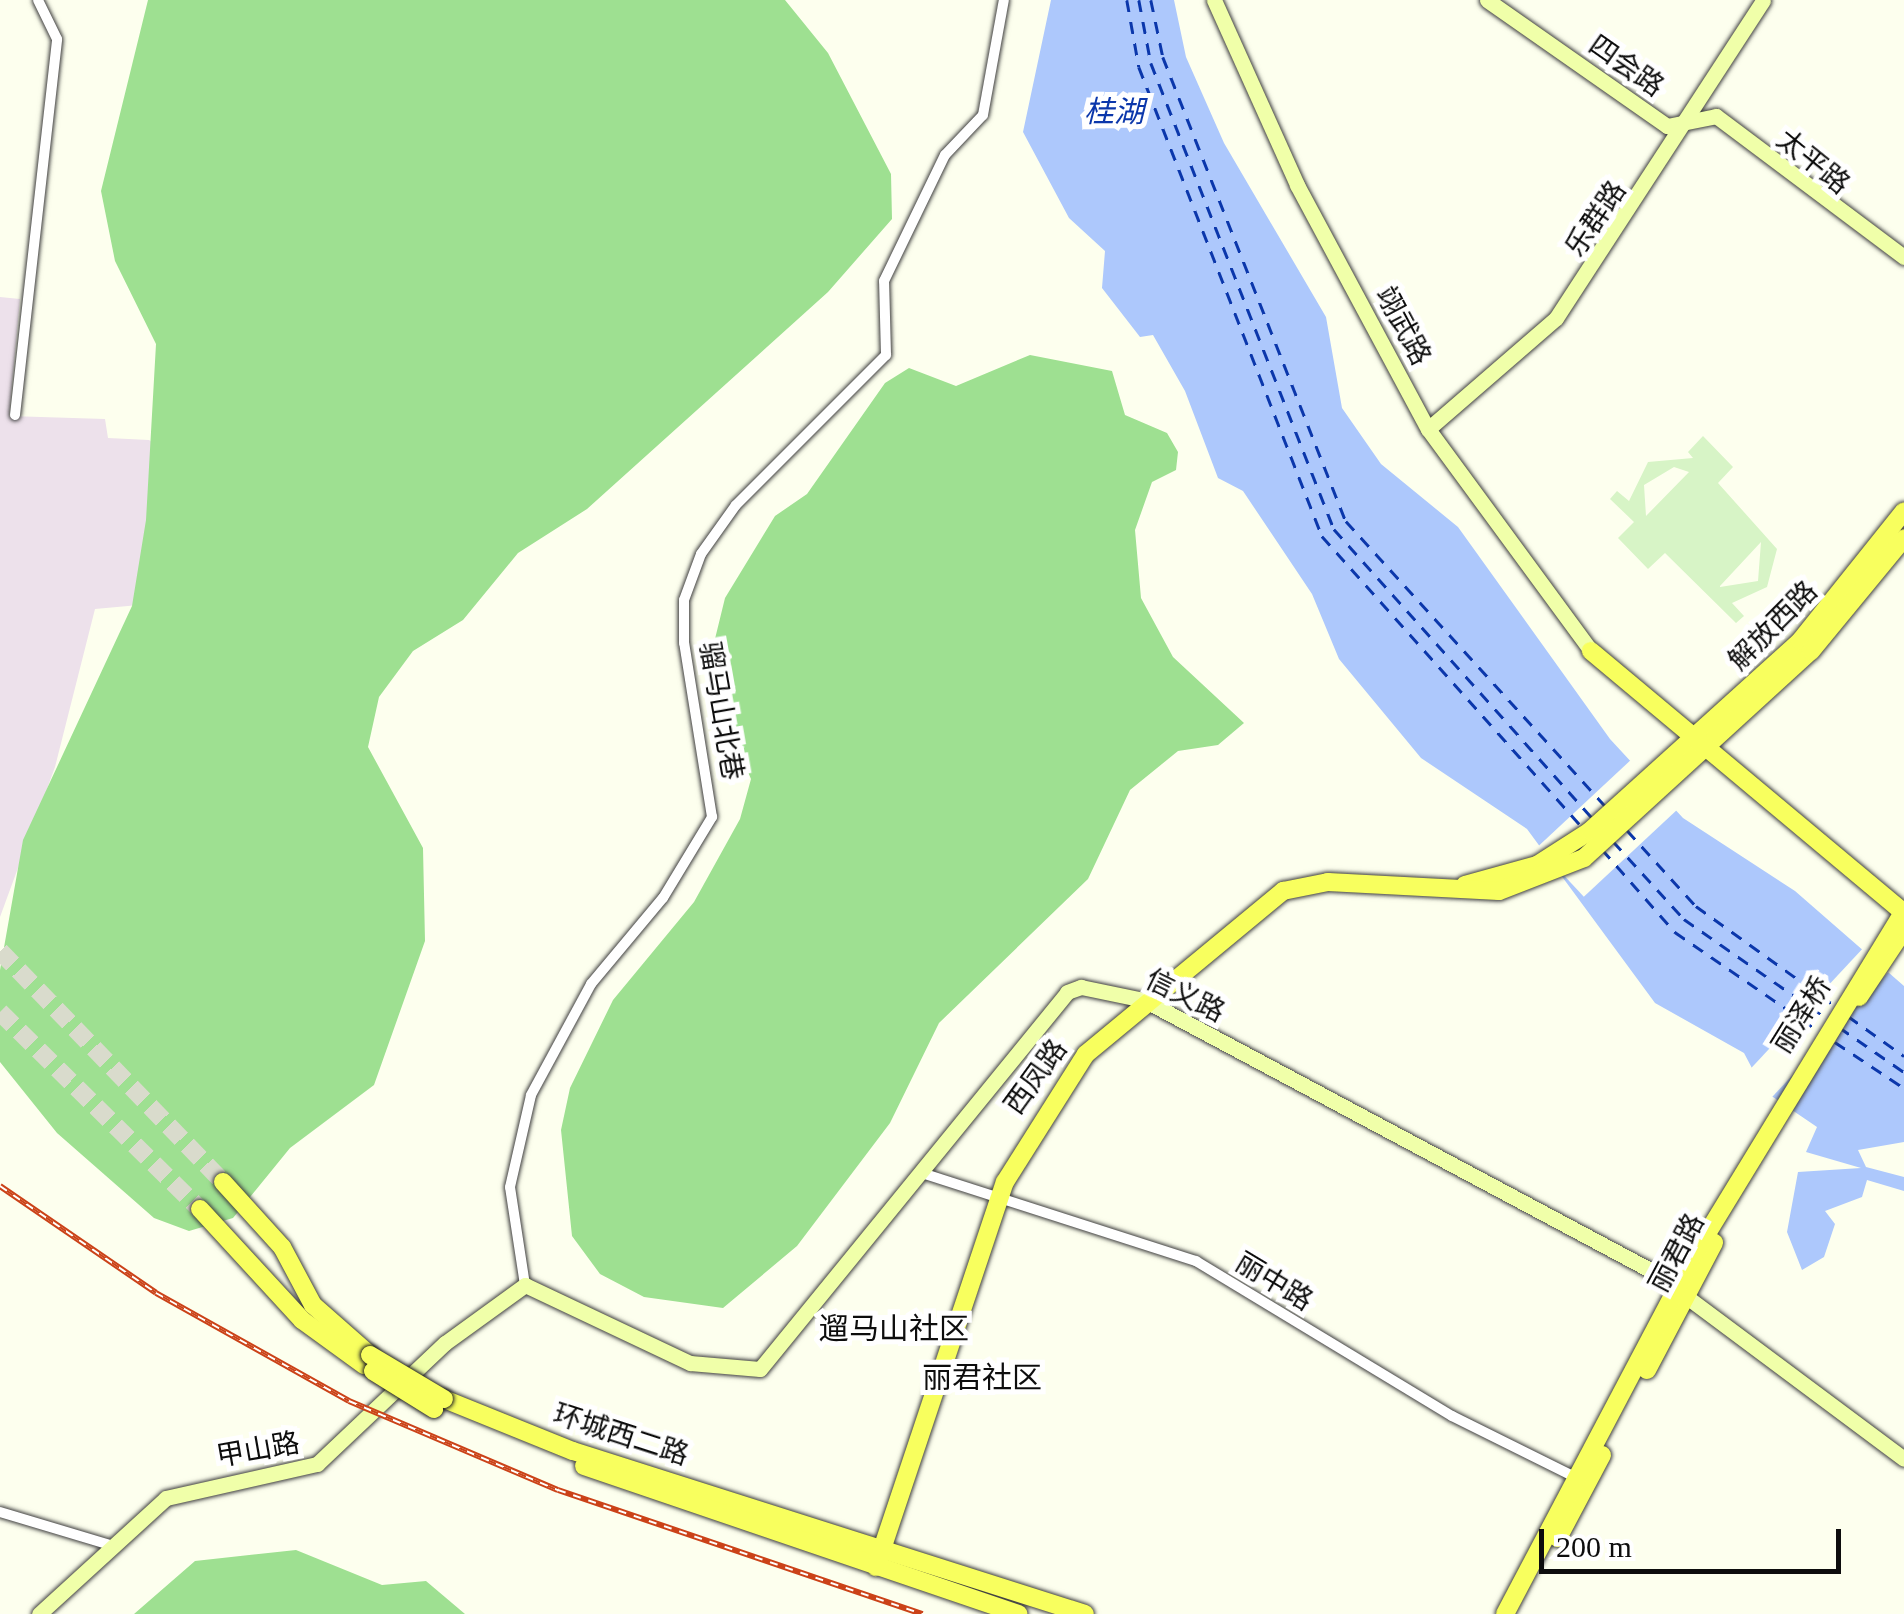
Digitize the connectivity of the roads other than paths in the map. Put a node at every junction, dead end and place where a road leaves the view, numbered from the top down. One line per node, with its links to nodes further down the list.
1 (38, 0): 8 (street)
2 (1004, 0): 22 (street, 骝马山北巷)
3 (1214, 0): 9 (street, 翊武路)
4 (1488, 0): 6 (street, 四会路)
5 (1763, 0): 6 (street, 乐群路)
6 (1690, 121): 7 (street, 太平路); 9 (street, 乐群路)
7 (1904, 257)
8 (16, 415)
9 (1428, 430): 12 (street, 翊武路)
10 (1904, 512): 13 (main road, 解放西路)
11 (1904, 538): 13 (main road, 解放西路)
12 (1591, 651): 13 (main road, 翊武路)
13 (1700, 747): 14 (main road, 解放西路); 15 (main road, 翊武路)
14 (1540, 873): 16 (main road, 西凤路)
15 (1903, 918): 17 (main road, 丽泽桥)
16 (1144, 1000): 18 (street, 信义路); 20 (main road, 西凤路); 23 (street, 信义路)
17 (1781, 1111): 23 (main road, 丽君路)
18 (925, 1174): 20 (street, 丽中路); 22 (street, 信义路)
19 (223, 1182): 24 (main road, 环城西二路)
20 (998, 1202): 27 (street, 丽中路); 30 (main road, 西凤路)
21 (200, 1209): 24 (main road, 环城西二路)
22 (525, 1285): 29 (street, 甲山路)
23 (1682, 1290): 26 (street, 信义路); 27 (main road, 丽君路); 36 (main road, 丽君路)
24 (367, 1360): 25 (main road, 环城西二路, bridge)
25 (439, 1404): 30 (main road, 环城西二路); 31 (main road, 环城西二路)
26 (1904, 1458)
27 (1578, 1478): 35 (main road, 丽君路)
28 (0, 1512): 29 (street)
29 (110, 1545): 32 (street, 甲山路)
30 (885, 1546): 31 (main road, 西凤路); 34 (main road, 环城西二路)
31 (876, 1567): 33 (main road, 环城西二路)
32 (40, 1614)
33 (1019, 1614)
34 (1085, 1614)
35 (1505, 1614)
36 (1518, 1614)

